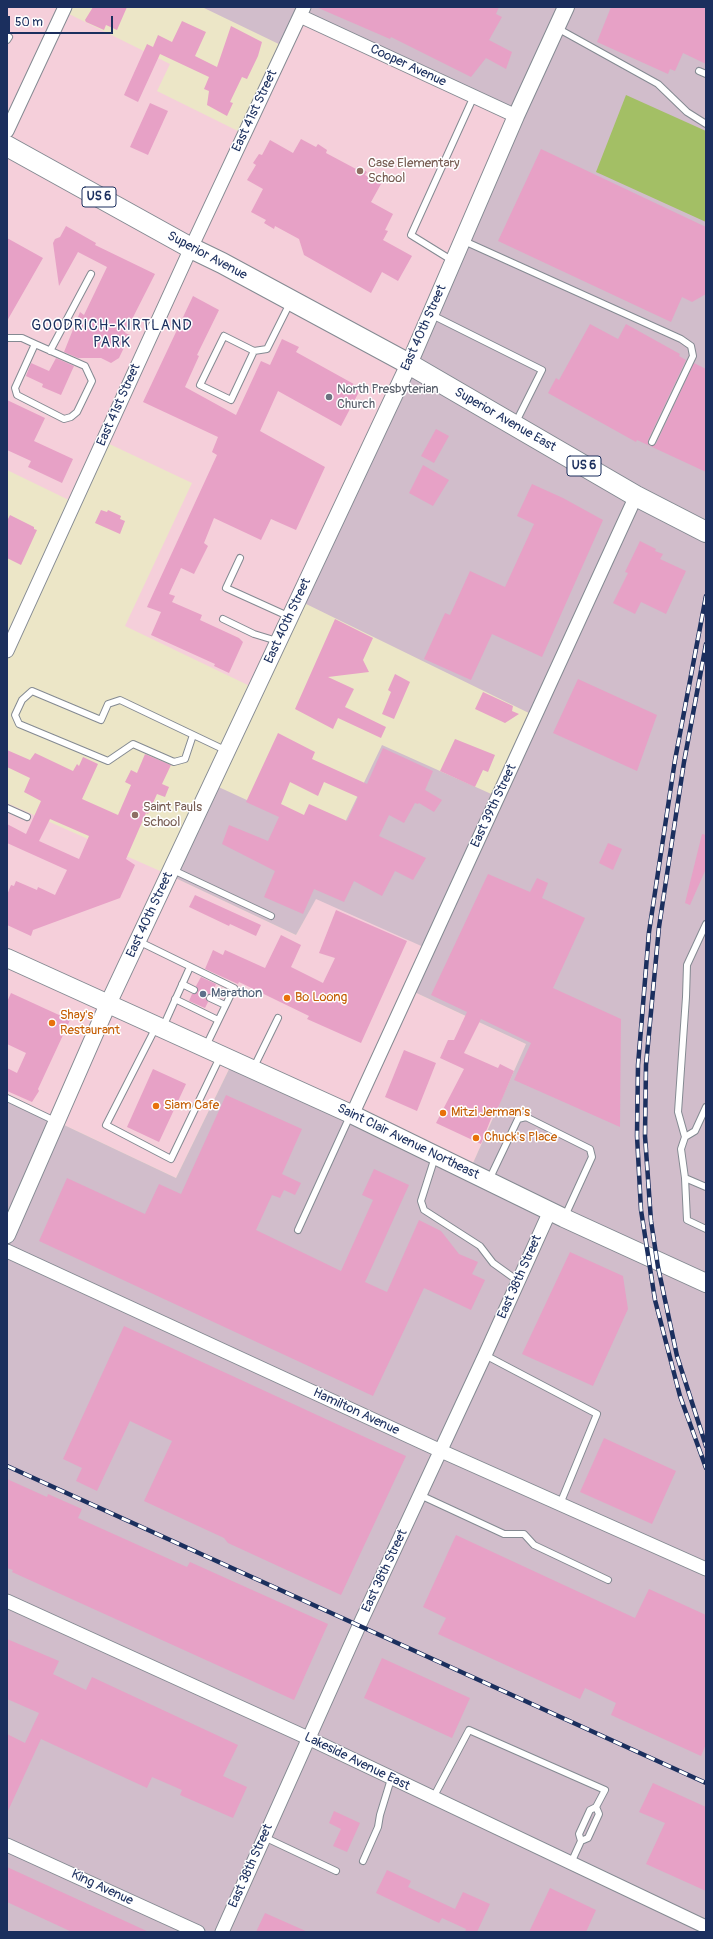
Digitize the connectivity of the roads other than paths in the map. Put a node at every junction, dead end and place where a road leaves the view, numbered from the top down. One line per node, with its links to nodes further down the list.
1 (64, 7): 10 (street)
2 (566, 7): 4 (street, East 40th Street)
3 (302, 11): 7 (street, Cooper Avenue); 13 (street, East 41st Street)
4 (557, 28): 8 (street, East 40th Street); 9 (lane)
5 (699, 71): 6 (lane)
6 (706, 74)
7 (474, 96): 8 (street, Cooper Avenue); 14 (lane)
8 (516, 116): 12 (street, East 40th Street)
9 (706, 124)
10 (7, 131)
11 (7, 146): 13 (main road, Superior Avenue / US 6)
12 (462, 240): 14 (street, East 40th Street); 24 (lane)
13 (191, 248): 16 (main road, Superior Avenue / US 6); 31 (street, East 41st Street)
14 (453, 262): 17 (street, East 40th Street)
15 (91, 274): 20 (lane)
16 (291, 300): 21 (lane); 22 (main road, Superior Avenue / US 6)
17 (430, 315): 22 (street, East 40th Street); 23 (lane)
18 (7, 338): 19 (lane)
19 (35, 344): 20 (lane); 20 (lane)
20 (50, 351)
21 (254, 351): 21 (lane)
22 (409, 364): 23 (main road, Superior Avenue East / US 6); 28 (street, East 40th Street)
23 (514, 425): 25 (main road, Superior Avenue East / US 6)
24 (652, 442)
25 (636, 496): 26 (main road, Superior Avenue East / US 6); 55 (street, East 39th Street)
26 (706, 532)
27 (240, 558): 28 (lane)
28 (290, 617): 30 (street, East 40th Street)
29 (223, 619): 30 (lane)
30 (278, 641): 33 (street, East 40th Street)
31 (7, 651)
32 (193, 735): 32 (lane); 33 (lane)
33 (227, 751): 36 (street, East 40th Street)
34 (7, 808): 35 (lane)
35 (27, 817)
36 (171, 870): 37 (lane); 39 (street, East 40th Street)
37 (271, 916)
38 (706, 924): 57 (lane)
39 (138, 941): 41 (lane); 46 (street, East 40th Street)
40 (7, 958): 46 (main road, Saint Clair Avenue Northeast)
41 (190, 966): 42 (lane); 47 (lane)
42 (182, 984): 43 (lane); 45 (lane)
43 (194, 990)
44 (210, 998): 47 (lane)
45 (175, 1000): 49 (lane); 50 (lane)
46 (108, 1004): 50 (main road, Saint Clair Avenue Northeast); 56 (street, East 40th Street)
47 (225, 1005): 49 (lane)
48 (278, 1018): 52 (lane)
49 (218, 1020): 51 (lane)
50 (159, 1027): 51 (main road, Saint Clair Avenue Northeast); 51 (lane)
51 (213, 1051): 52 (main road, Saint Clair Avenue Northeast)
52 (253, 1070): 55 (main road, Saint Clair Avenue Northeast)
53 (7, 1098): 56 (lane)
54 (706, 1107): 57 (lane)
55 (352, 1115): 58 (main road, Saint Clair Avenue Northeast); 65 (lane)
56 (57, 1121): 62 (street, East 40th Street)
57 (685, 1137): 59 (lane)
58 (435, 1155): 60 (main road, Saint Clair Avenue Northeast); 68 (lane)
59 (684, 1178): 61 (lane); 64 (lane)
60 (488, 1181): 63 (main road, Saint Clair Avenue Northeast); 63 (lane)
61 (706, 1187)
62 (11, 1214): 66 (street, East 40th Street)
63 (557, 1214): 68 (street, East 38th Street); 69 (main road, Saint Clair Avenue Northeast)
64 (706, 1229)
65 (298, 1230)
66 (7, 1235)
67 (7, 1251): 71 (street, Hamilton Avenue)
68 (519, 1281): 70 (street, East 38th Street)
69 (706, 1283)
70 (485, 1354): 71 (street, East 38th Street); 73 (lane)
71 (441, 1451): 72 (street, East 38th Street); 73 (street, Hamilton Avenue)
72 (420, 1495): 75 (lane); 77 (street, East 38th Street)
73 (560, 1504): 74 (street, Hamilton Avenue)
74 (706, 1570)
75 (608, 1580)
76 (7, 1601): 77 (street, Lakeside Avenue East)
77 (308, 1738): 78 (street, Lakeside Avenue East); 81 (street, East 38th Street)
78 (392, 1779): 79 (street, Lakeside Avenue East); 84 (lane)
79 (433, 1798): 80 (lane); 85 (street, Lakeside Avenue East)
80 (596, 1807): 82 (lane); 82 (lane)
81 (264, 1837): 86 (lane); 89 (street, East 38th Street)
82 (581, 1841): 85 (lane)
83 (7, 1845): 88 (street, King Avenue)
84 (363, 1861)
85 (570, 1863): 87 (street, Lakeside Avenue East)
86 (336, 1871)
87 (706, 1927)
88 (198, 1932)
89 (222, 1932)

